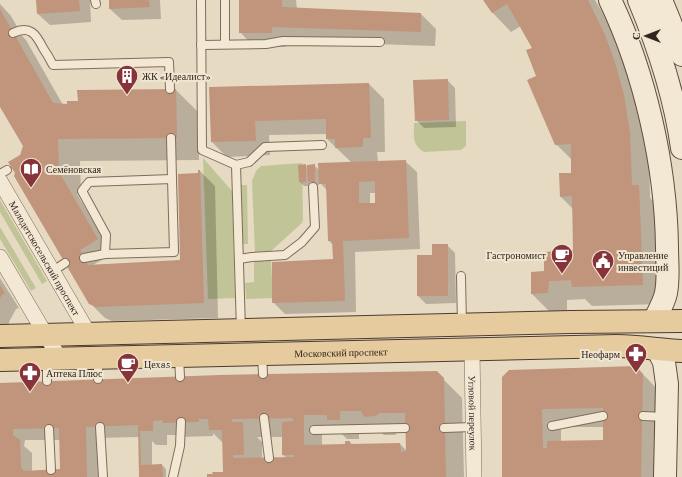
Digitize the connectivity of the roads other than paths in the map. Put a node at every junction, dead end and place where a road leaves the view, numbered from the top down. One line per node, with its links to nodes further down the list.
1 (201, 0): 9 (lane)
2 (225, 0): 8 (lane)
3 (610, 0): 24 (main road)
4 (639, 0): 14 (main road)
5 (661, 0): 10 (main road)
6 (14, 33): 11 (lane)
7 (380, 42): 8 (lane)
8 (225, 44): 9 (lane)
9 (201, 45): 15 (lane)
10 (682, 55)
11 (170, 89)
12 (171, 138): 17 (lane)
13 (322, 145): 15 (lane)
14 (682, 148)
15 (236, 166): 22 (lane)
16 (2, 175): 30 (street, Малодетскосельский проспект)
17 (172, 179): 19 (lane); 19 (lane)
18 (313, 187): 22 (lane)
19 (105, 254): 21 (lane)
20 (0, 257): 28 (street)
21 (84, 258)
22 (239, 259): 27 (lane)
23 (461, 276): 26 (lane)
24 (654, 321): 25 (main road, Московский проспект); 26 (main road, Московский проспект)
25 (682, 321)
26 (462, 325): 27 (main road, Московский проспект)
27 (241, 330): 30 (main road, Московский проспект)
28 (46, 334): 29 (main road, Московский проспект); 30 (main road, Московский проспект); 30 (street)
29 (0, 336)
30 (69, 349): 34 (main road, Московский проспект); 35 (main road, Московский проспект); 37 (lane)
31 (472, 349): 32 (main road, Московский проспект); 34 (main road, Московский проспект); 45 (street, Угловой переулок)
32 (658, 350): 33 (main road, Московский проспект); 40 (main road)
33 (682, 351)
34 (98, 358): 36 (lane)
35 (0, 360)
36 (98, 379)
37 (47, 380)
38 (603, 416): 44 (lane)
39 (643, 416): 40 (lane)
40 (666, 417): 55 (main road)
41 (264, 418): 50 (lane)
42 (181, 422): 53 (lane)
43 (100, 426): 52 (lane)
44 (552, 426)
45 (474, 427): 48 (lane); 54 (street, Угловой переулок)
46 (49, 428): 51 (lane)
47 (405, 428): 49 (lane)
48 (444, 428)
49 (314, 430)
50 (269, 458)
51 (51, 470)
52 (103, 477)
53 (173, 477)
54 (474, 477)
55 (665, 477)

